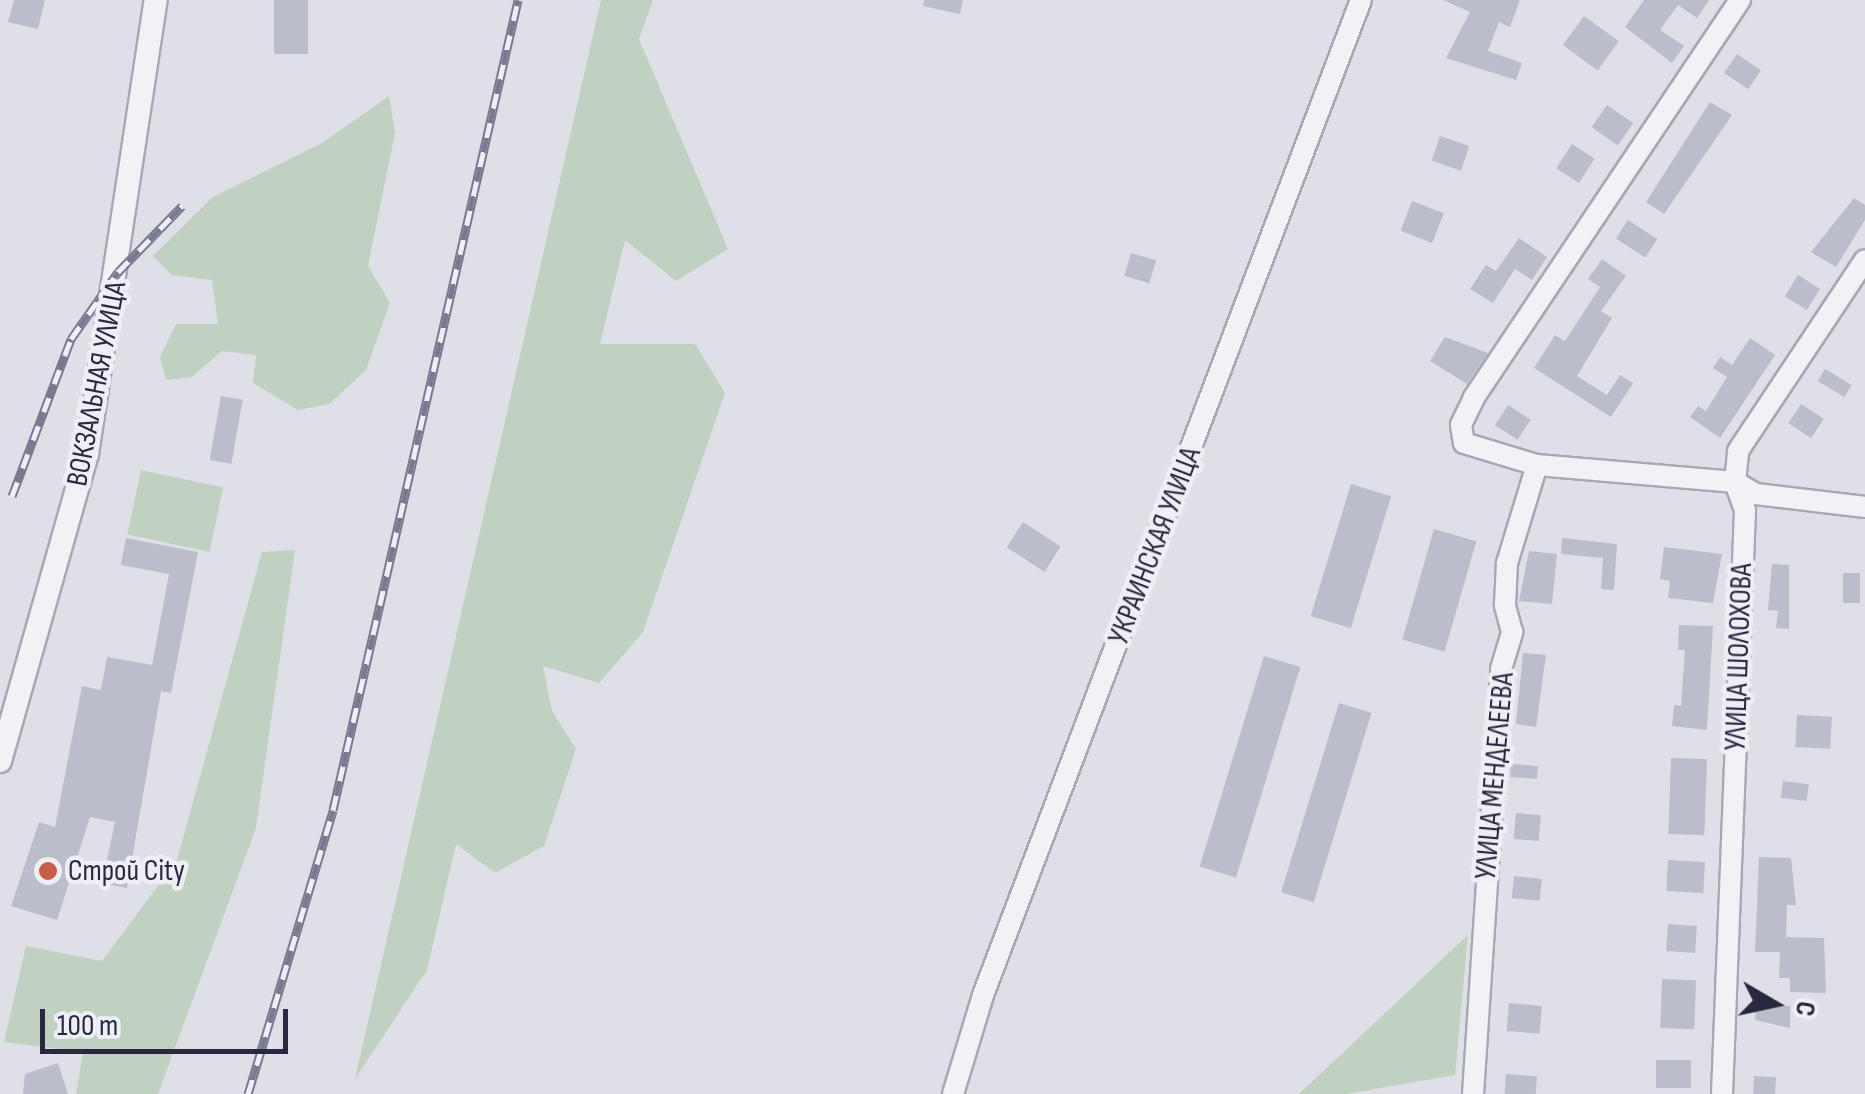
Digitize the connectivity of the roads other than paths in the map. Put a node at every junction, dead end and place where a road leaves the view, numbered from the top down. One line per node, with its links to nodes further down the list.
1 (156, 0): 8 (street, ВОКЗАЛЬНАЯ УЛИЦА)
2 (1361, 0): 9 (street, УКРАИНСКАЯ УЛИЦА)
3 (1740, 0): 5 (street)
4 (1865, 260): 6 (street, УЛИЦА ШОЛОХОВА)
5 (1537, 465): 6 (street); 10 (street, УЛИЦА МЕНДЕЛЕЕВА)
6 (1735, 482): 7 (street); 11 (street, УЛИЦА ШОЛОХОВА)
7 (1865, 508)
8 (0, 760)
9 (953, 1094)
10 (1473, 1094)
11 (1722, 1094)

